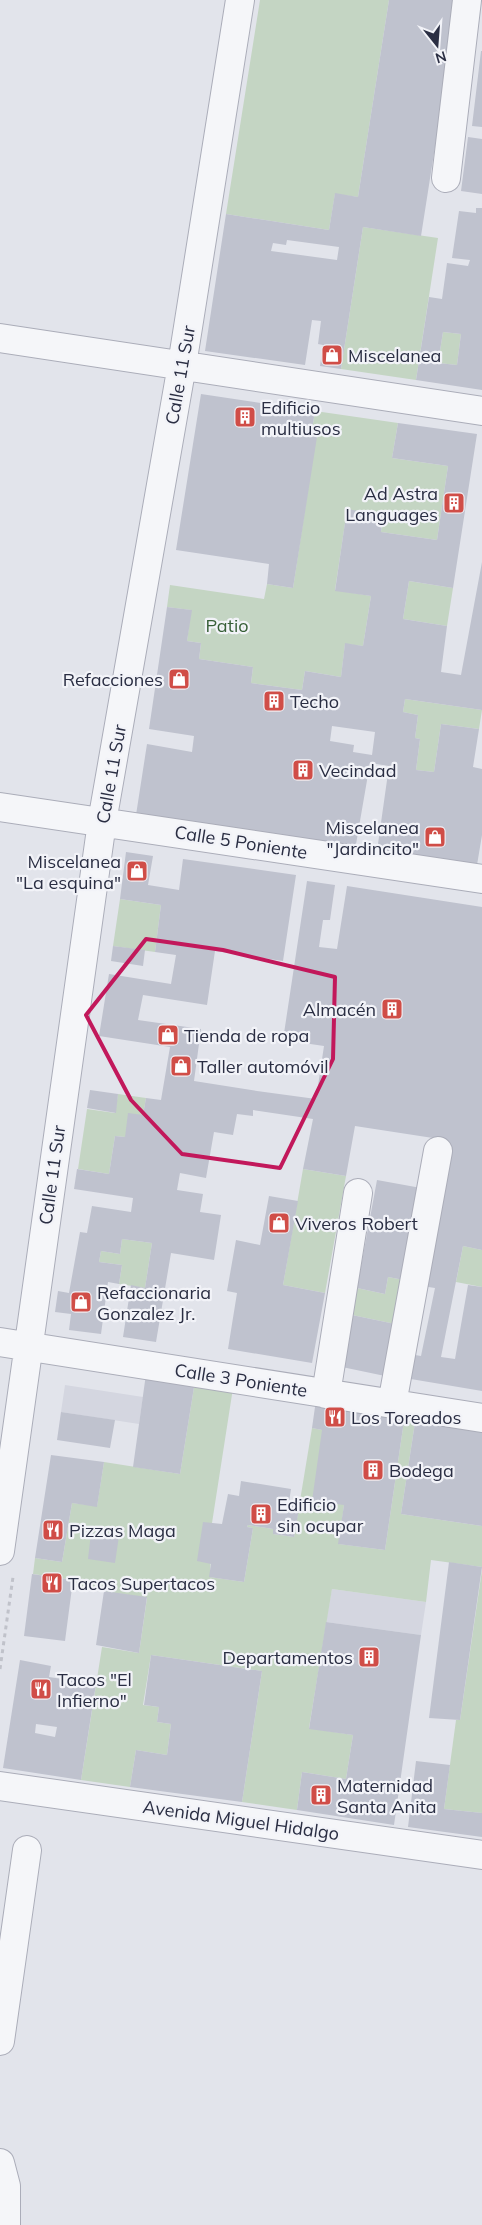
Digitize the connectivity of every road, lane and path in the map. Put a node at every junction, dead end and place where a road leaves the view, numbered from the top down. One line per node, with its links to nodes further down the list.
1 (240, 0): 5 (street, Calle 11 Sur)
2 (467, 0): 3 (street)
3 (446, 178)
4 (0, 338): 5 (street)
5 (182, 365): 6 (street); 8 (street, Calle 11 Sur)
6 (482, 411)
7 (0, 807): 8 (street, Calle 5 Poniente)
8 (102, 822): 9 (street, Calle 5 Poniente); 13 (street, Calle 11 Sur)
9 (482, 879)
10 (438, 1151): 15 (street)
11 (358, 1194): 14 (street)
12 (0, 1342): 13 (street, Calle 3 Poniente)
13 (28, 1346): 14 (street, Calle 3 Poniente); 17 (street, Calle 11 Sur)
14 (326, 1394): 15 (street, Calle 3 Poniente)
15 (392, 1404): 16 (street, Calle 3 Poniente)
16 (482, 1418)
17 (0, 1551)
18 (0, 1786): 20 (street, Avenida Miguel Hidalgo)
19 (27, 1850): 21 (street)
20 (482, 1855)
21 (0, 2041)
22 (0, 2163): 23 (street)
23 (6, 2225)

